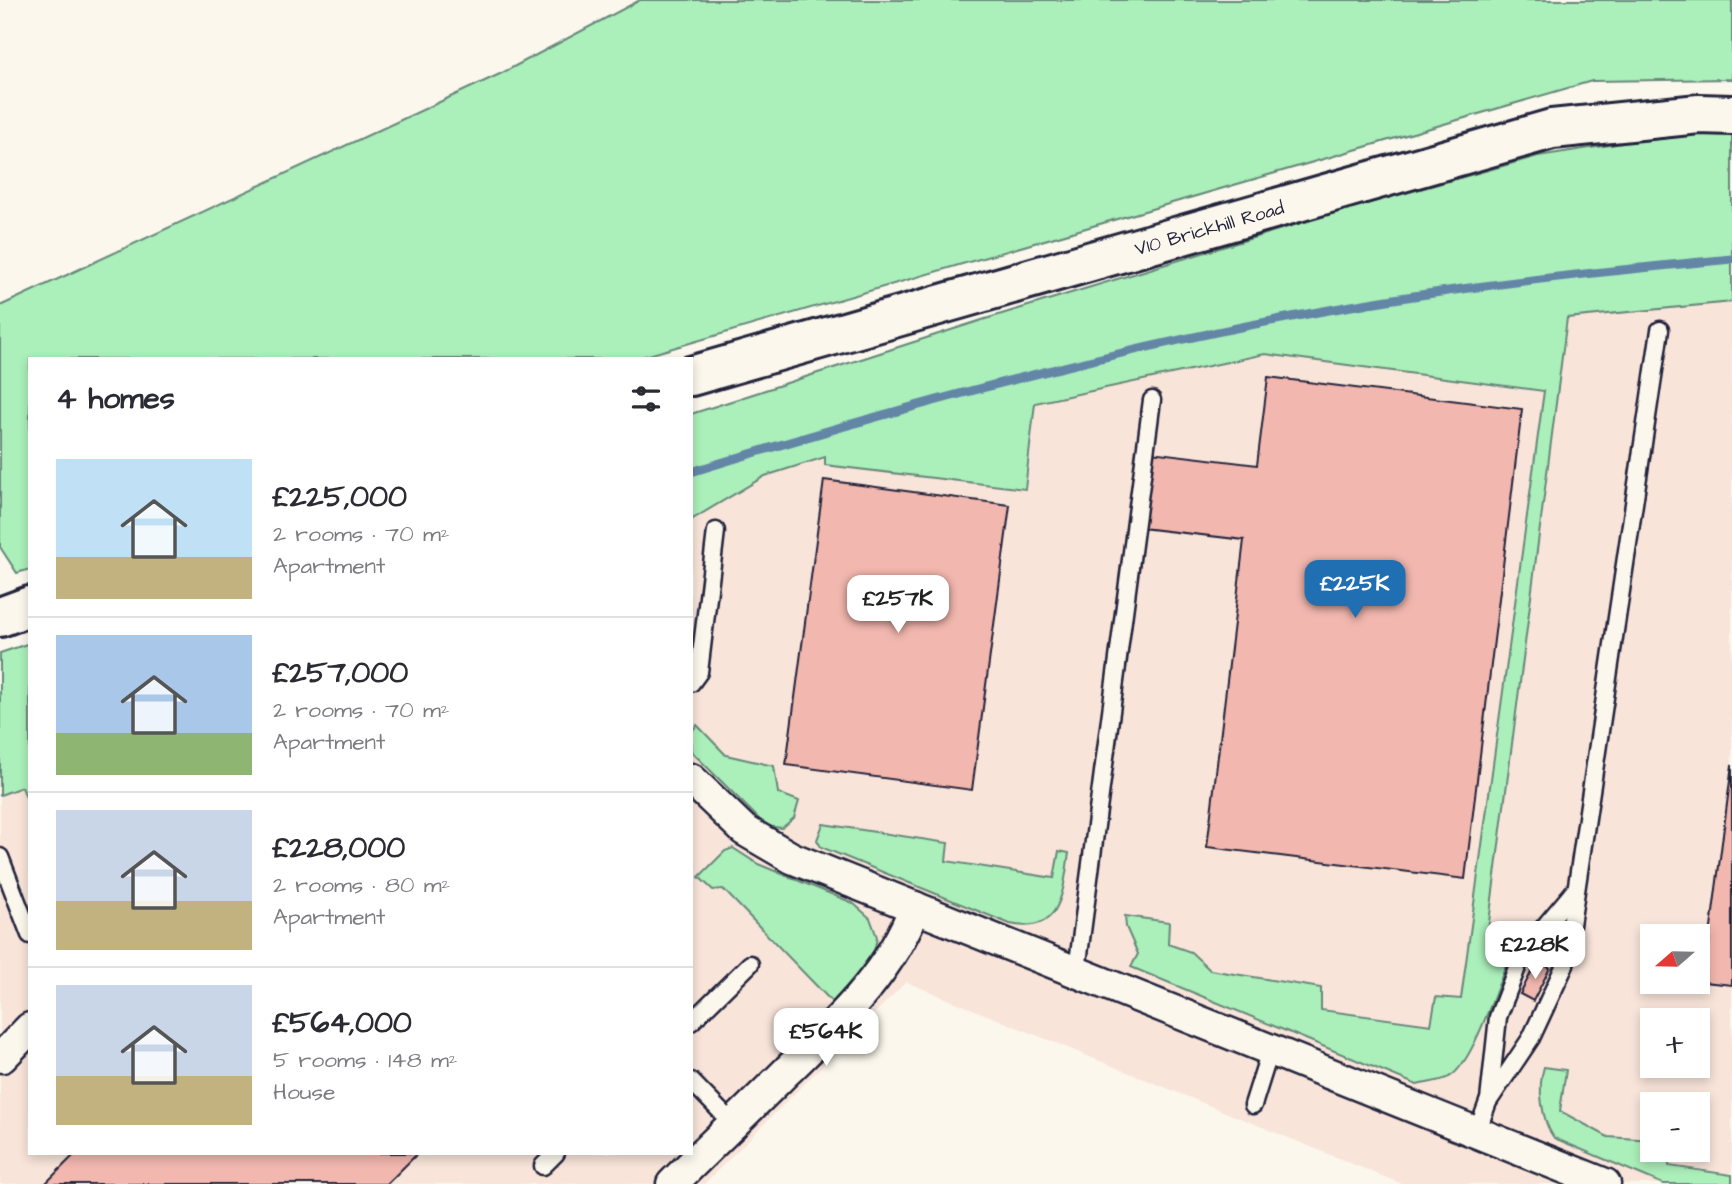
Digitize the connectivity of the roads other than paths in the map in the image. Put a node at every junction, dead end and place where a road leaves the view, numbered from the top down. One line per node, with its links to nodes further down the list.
1 (1732, 115): 3 (street, V10 Brickhill Road)
2 (1660, 330): 11 (lane)
3 (693, 375)
4 (1152, 400): 15 (lane)
5 (716, 531): 8 (lane)
6 (28, 608): 7 (street)
7 (0, 617)
8 (693, 680)
9 (693, 781): 12 (street)
10 (0, 857): 13 (lane)
11 (1576, 889): 21 (lane); 21 (lane)
12 (915, 907): 15 (street); 23 (street)
13 (28, 930)
14 (750, 964): 16 (lane)
15 (1077, 970): 18 (street)
16 (693, 1020)
17 (28, 1030): 19 (street)
18 (1270, 1051): 22 (lane); 24 (street)
19 (2, 1056)
20 (693, 1083): 23 (lane)
21 (1488, 1102): 24 (lane)
22 (1253, 1105)
23 (733, 1124): 27 (street)
24 (1477, 1132): 28 (street)
25 (554, 1155): 26 (lane)
26 (543, 1166)
27 (672, 1184)
28 (1605, 1184)

